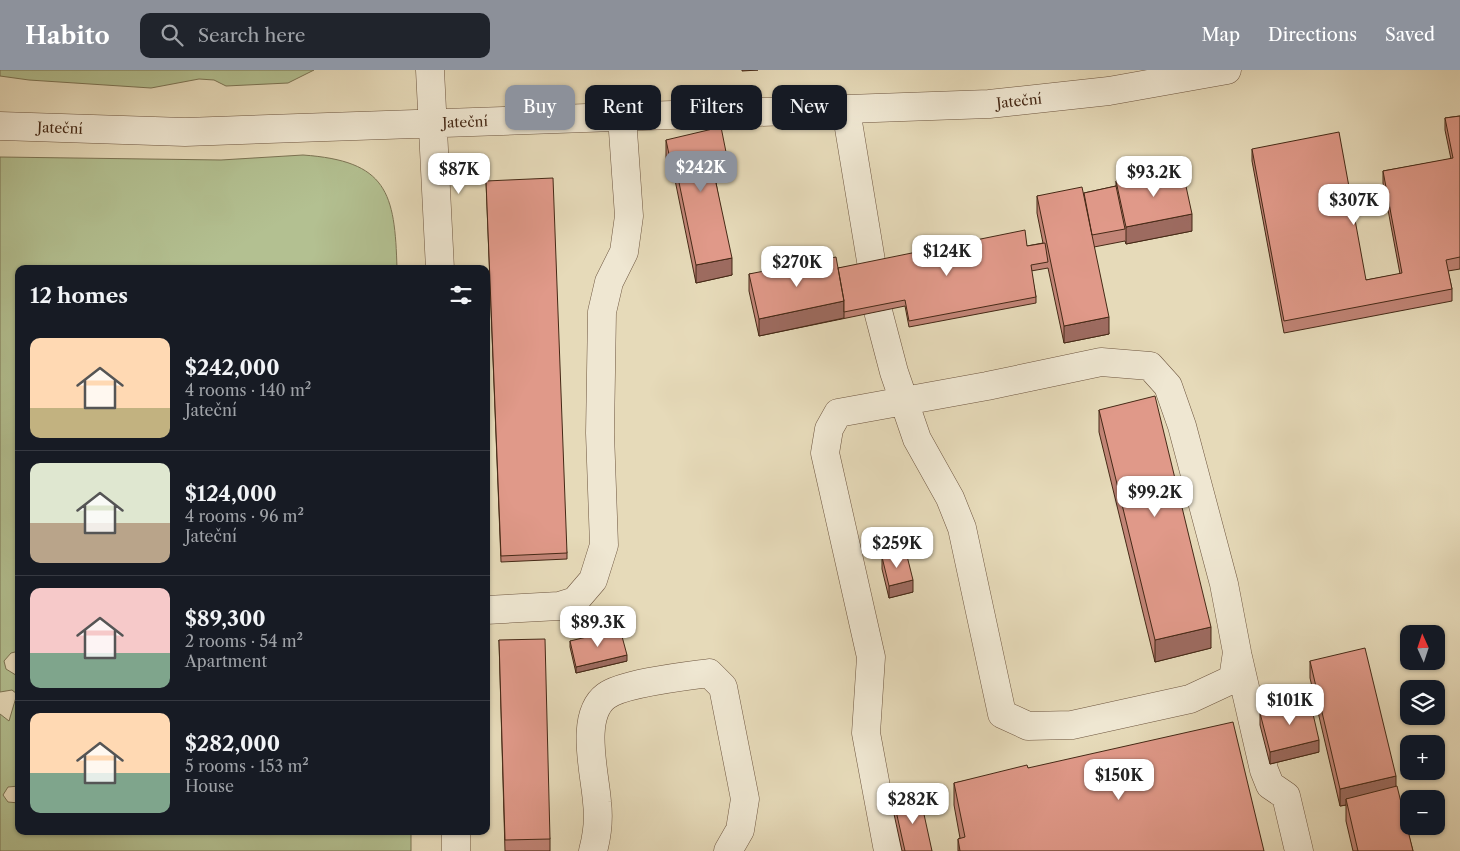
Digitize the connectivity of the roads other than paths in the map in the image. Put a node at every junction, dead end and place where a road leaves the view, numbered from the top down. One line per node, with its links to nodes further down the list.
1 (430, 70): 8 (street)
2 (1227, 70): 3 (street, Jateční)
3 (847, 110)
4 (772, 112): 5 (street, Jateční)
5 (661, 116)
6 (847, 116): 12 (street)
7 (585, 118): 8 (street, Jateční)
8 (435, 123): 9 (street, Jateční); 11 (street)
9 (0, 126)
10 (623, 130): 15 (street)
11 (440, 265)
12 (872, 267)
13 (878, 311): 14 (street)
14 (904, 400): 16 (street); 16 (street); 21 (street)
15 (490, 610)
16 (1237, 652): 22 (street)
17 (456, 835): 18 (street)
18 (456, 851)
19 (593, 851): 20 (street)
20 (728, 851)
21 (888, 851)
22 (1299, 851)

